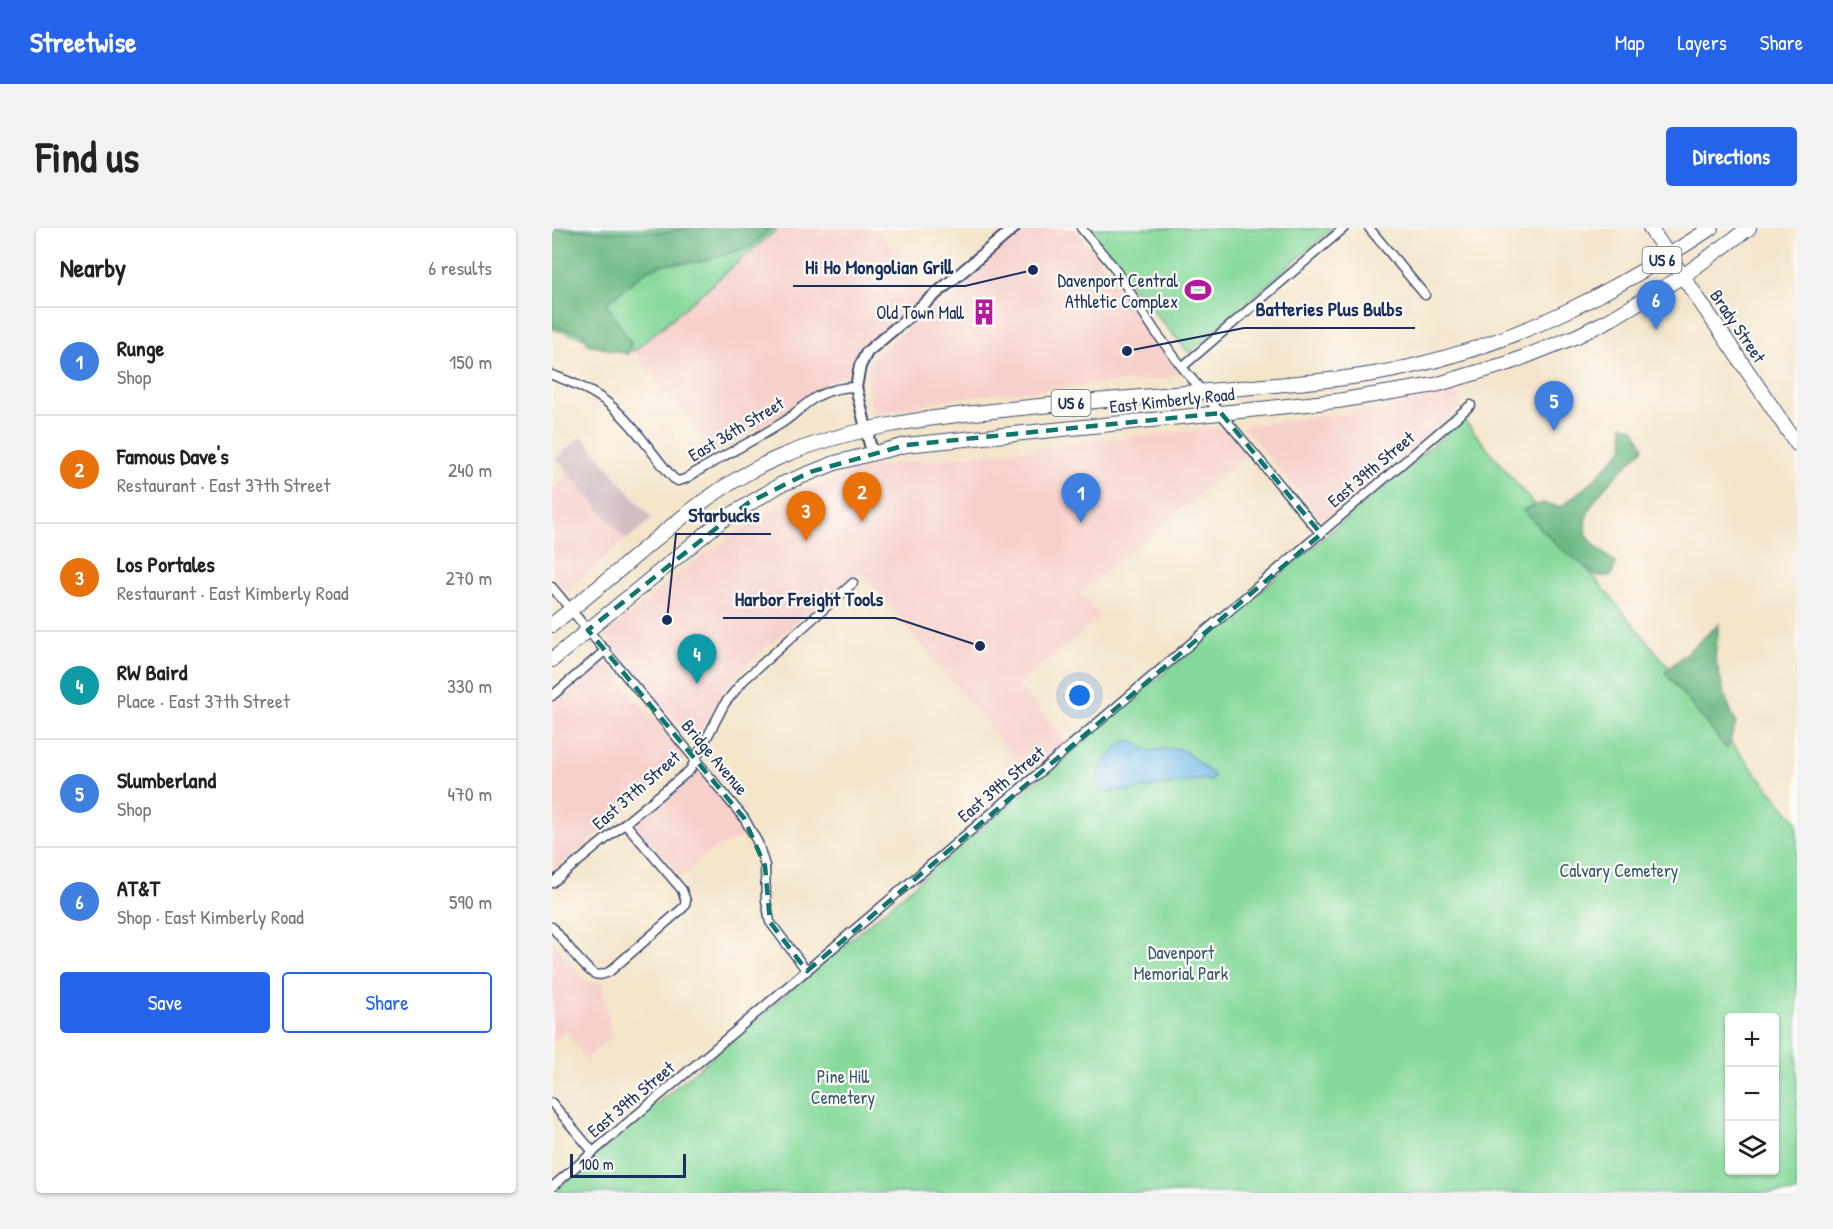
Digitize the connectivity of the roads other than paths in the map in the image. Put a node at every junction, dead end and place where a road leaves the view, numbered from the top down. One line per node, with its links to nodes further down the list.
1 (1014, 228): 13 (street)
2 (1082, 228): 11 (street)
3 (1344, 228): 11 (street)
4 (1369, 228): 10 (street)
5 (1650, 228): 8 (main road, Brady Street)
6 (1711, 228): 8 (main road, East Kimberly Road / US 6)
7 (1749, 228): 9 (main road, East Kimberly Road / US 6)
8 (1669, 256): 9 (main road, Brady Street); 14 (main road, East Kimberly Road / US 6)
9 (1683, 276): 16 (main road, East Kimberly Road / US 6); 18 (main road, Brady Street)
10 (1425, 296)
11 (1182, 367): 14 (street)
12 (552, 375): 13 (street, East 36th Street)
13 (856, 387): 17 (street)
14 (1204, 392): 16 (street); 17 (main road, East Kimberly Road / US 6)
15 (1471, 405): 20 (street, East 39th Street)
16 (1221, 413): 19 (main road, East Kimberly Road / US 6); 20 (street)
17 (867, 428): 19 (street); 23 (main road, East Kimberly Road / US 6)
18 (1797, 444)
19 (872, 453): 25 (main road, East Kimberly Road / US 6)
20 (1321, 534): 33 (street, East 39th Street)
21 (853, 583): 29 (street, East 37th Street)
22 (552, 587): 23 (street, Bridge Avenue)
23 (571, 609): 24 (main road, East Kimberly Road / US 6); 25 (street, Bridge Avenue)
24 (552, 626)
25 (588, 630): 26 (street, Bridge Avenue); 27 (main road, East Kimberly Road / US 6)
26 (606, 650): 28 (street); 29 (street, Bridge Avenue)
27 (552, 660)
28 (552, 696)
29 (696, 759): 30 (street, East 37th Street); 33 (street, Bridge Avenue)
30 (625, 823): 31 (street, East 37th Street); 32 (street)
31 (552, 883)
32 (552, 927)
33 (807, 971): 35 (street, East 39th Street)
34 (552, 1103): 35 (street)
35 (593, 1152): 36 (street, East 39th Street)
36 (552, 1187)

